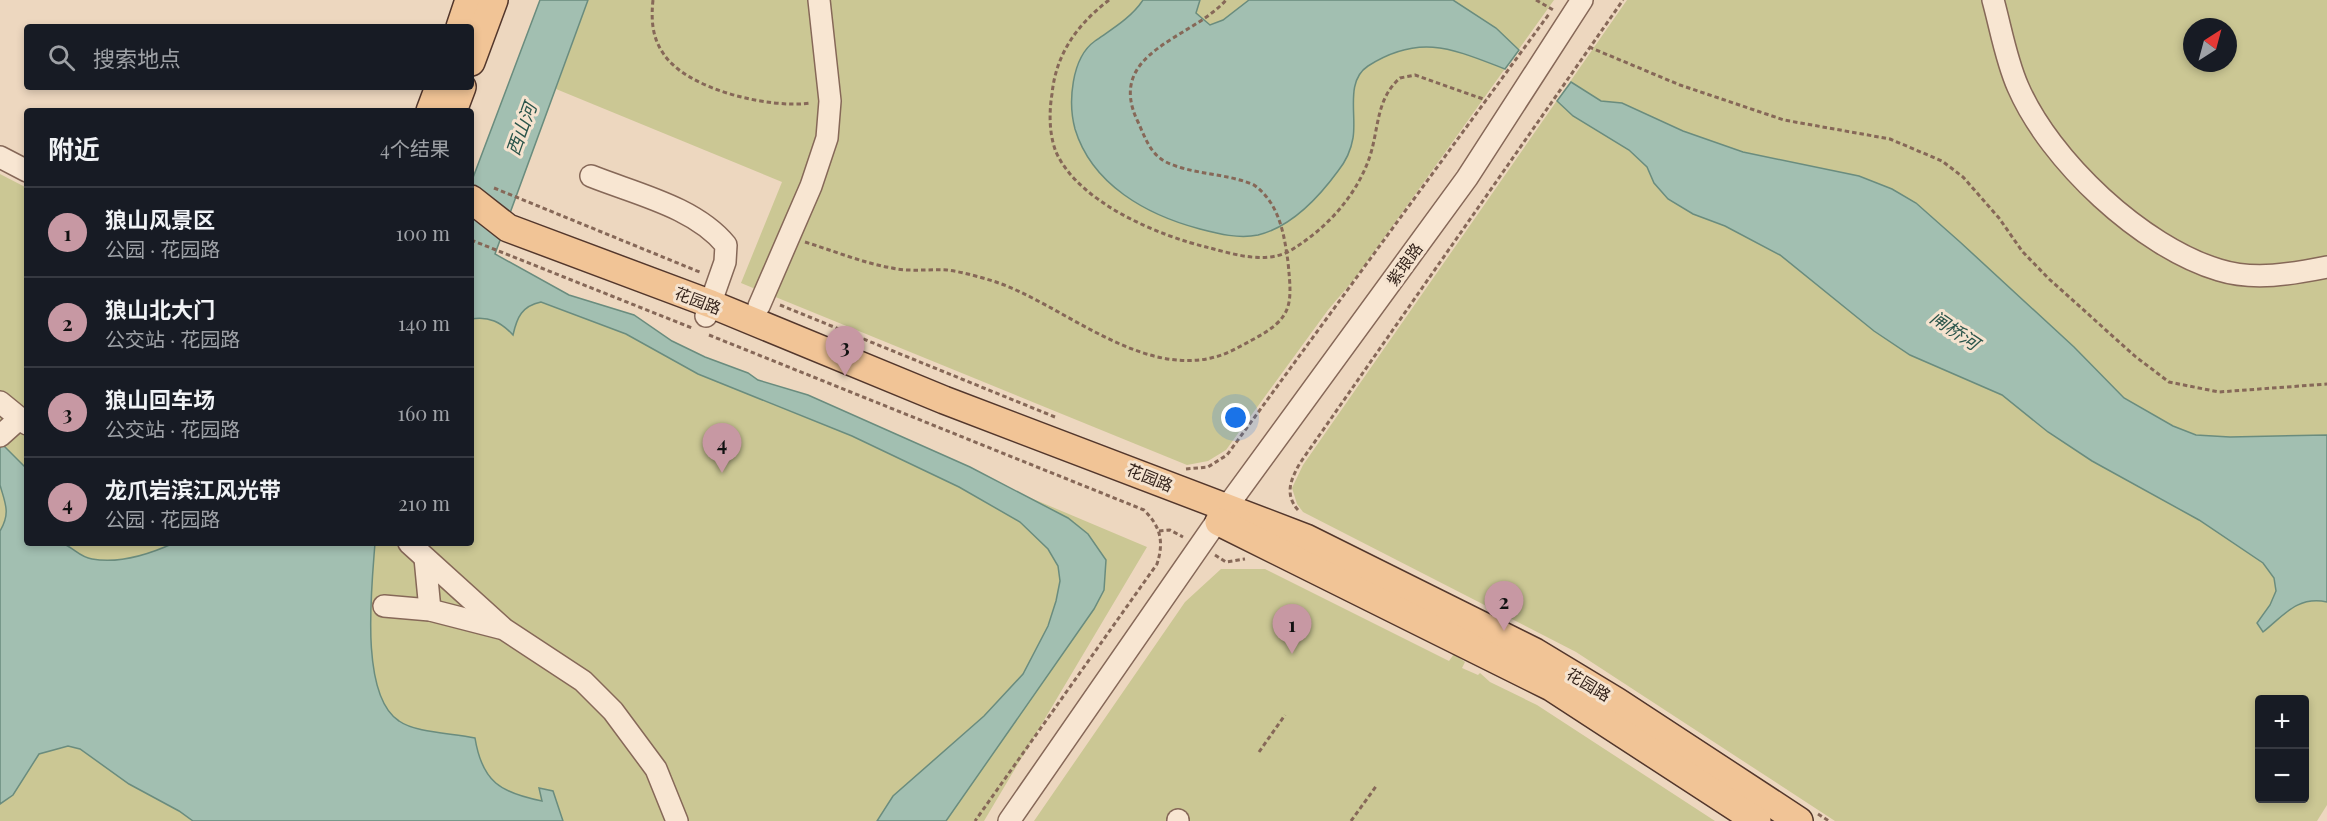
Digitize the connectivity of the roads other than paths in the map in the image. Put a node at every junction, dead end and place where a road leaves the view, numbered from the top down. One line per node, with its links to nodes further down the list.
1 (469, 0): 6 (main road)
2 (494, 0): 7 (main road)
3 (819, 0): 19 (street)
4 (1582, 0): 24 (street, 紫琅路)
5 (1993, 0): 18 (street)
6 (461, 24)
7 (474, 54)
8 (438, 90): 10 (main road)
9 (461, 90): 11 (main road)
10 (431, 108)
11 (454, 108)
12 (0, 157): 13 (street)
13 (24, 169)
14 (591, 176): 20 (street)
15 (474, 202): 17 (main road, 花园路)
16 (474, 224): 17 (main road, 花园路)
17 (508, 241): 20 (main road, 花园路)
18 (2327, 267)
19 (768, 305)
20 (705, 321): 24 (main road, 花园路)
21 (0, 402): 22 (street)
22 (23, 422): 23 (street)
23 (1, 435)
24 (1222, 515): 31 (street, 紫琅路); 32 (main road, 花园路); 33 (main road, 花园路)
25 (412, 546): 26 (street)
26 (425, 558): 28 (street); 29 (street)
27 (384, 606): 28 (street)
28 (430, 610): 29 (street)
29 (504, 629): 30 (street)
30 (677, 821)
31 (1009, 821)
32 (1757, 821)
33 (1799, 821)

